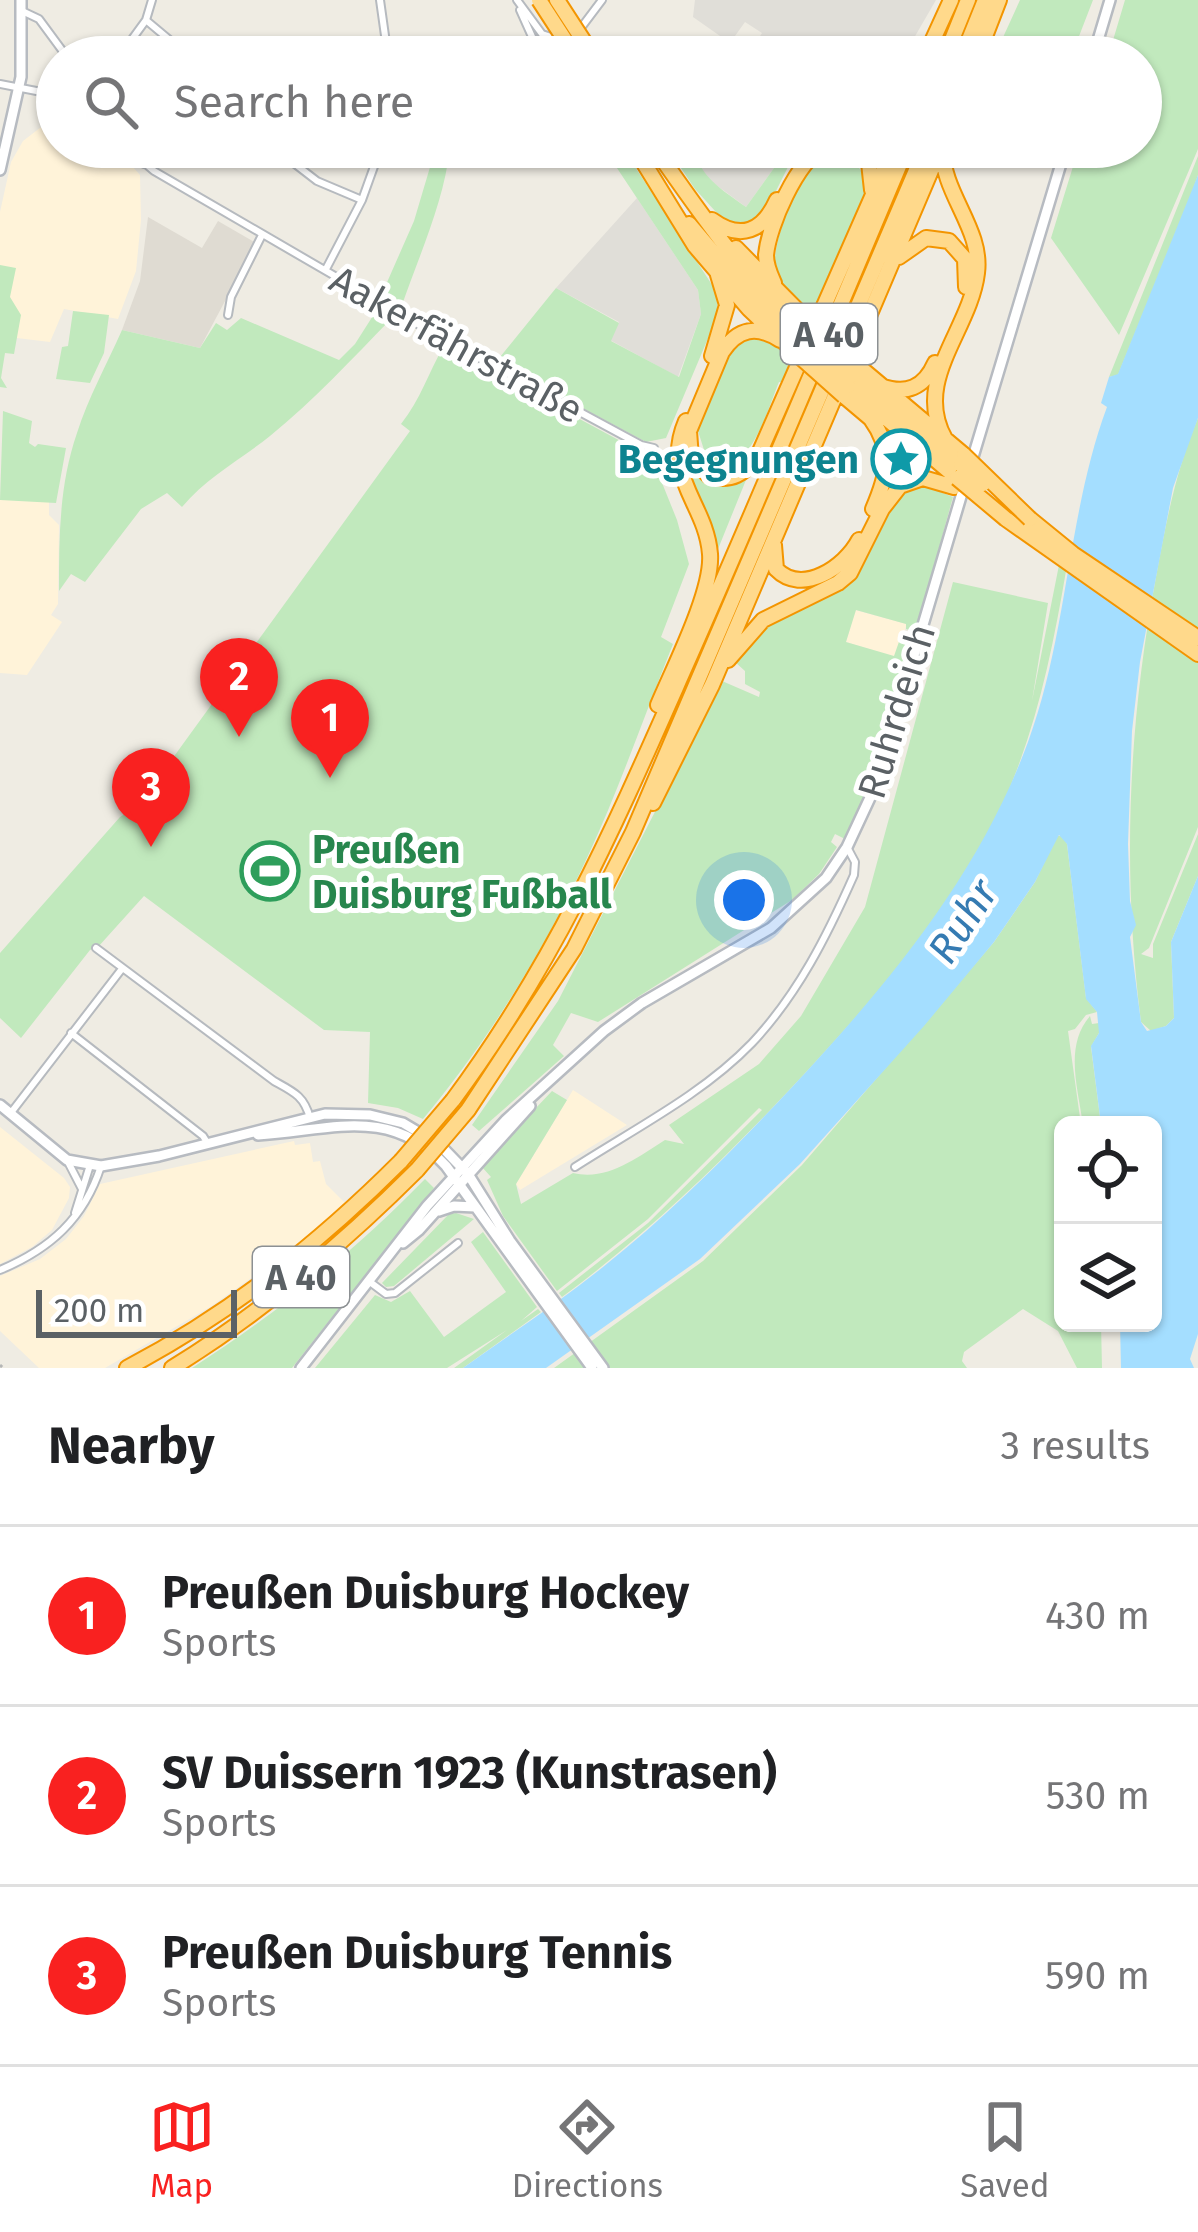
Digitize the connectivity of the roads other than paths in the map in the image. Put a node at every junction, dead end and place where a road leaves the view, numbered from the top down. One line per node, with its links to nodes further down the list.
1 (152, 0): 13 (street)
2 (380, 0): 19 (street)
3 (517, 0): 15 (street); 20 (street)
4 (539, 0): 23 (highway, bridge)
5 (557, 0): 26 (highway, bridge)
6 (602, 0): 14 (street)
7 (951, 0): 27 (highway)
8 (968, 0): 28 (highway)
9 (985, 0): 29 (highway)
10 (999, 0): 30 (highway)
11 (1110, 0): 31 (main road)
12 (25, 8): 16 (street); 33 (main road)
13 (146, 20): 17 (street); 18 (street)
14 (585, 23): 24 (street); 25 (street)
15 (542, 34): 21 (street); 22 (street)
16 (49, 36)
17 (134, 36)
18 (165, 36)
19 (385, 36)
20 (532, 36)
21 (538, 36)
22 (547, 36)
23 (556, 36)
24 (566, 36)
25 (577, 36)
26 (580, 36)
27 (935, 36)
28 (954, 36)
29 (970, 36)
30 (985, 36)
31 (1099, 36)
32 (0, 85): 33 (street)
33 (20, 88): 34 (street); 49 (main road)
34 (36, 91)
35 (151, 168): 55 (street, Aakerfährstraße)
36 (300, 168): 51 (street)
37 (373, 168): 51 (street)
38 (648, 168): 53 (highway)
39 (669, 168): 50 (highway)
40 (790, 168): 54 (highway)
41 (800, 168): 59 (highway)
42 (871, 168): 52 (highway)
43 (885, 168): 52 (highway)
44 (898, 168): 71 (highway, A 40)
45 (917, 168): 76 (highway, A 40)
46 (933, 168): 57 (highway)
47 (945, 168): 66 (highway)
48 (1060, 168): 77 (main road, Ruhrdeich)
49 (0, 170)
50 (681, 186): 54 (highway); 62 (highway)
51 (362, 200): 56 (street)
52 (868, 206): 62 (highway)
53 (674, 207): 58 (highway); 62 (highway)
54 (712, 220): 59 (highway)
55 (262, 235): 56 (street, Aakerfährstraße); 60 (street)
56 (325, 270): 67 (street, Aakerfährstraße)
57 (889, 270): 64 (highway); 70 (highway)
58 (718, 275): 61 (highway); 75 (highway)
59 (786, 302): 62 (highway)
60 (228, 315)
61 (780, 340): 62 (highway); 62 (highway)
62 (803, 346): 63 (highway, bridge); 63 (highway, bridge); 71 (highway)
63 (850, 381): 64 (highway); 65 (highway); 68 (highway); 69 (highway)
64 (881, 386): 66 (highway)
65 (871, 419): 68 (highway); 70 (highway)
66 (945, 439): 69 (highway)
67 (654, 448)
68 (932, 458): 69 (highway)
69 (959, 471): 72 (highway, bridge); 73 (highway, bridge); 74 (highway)
70 (787, 508): 74 (highway)
71 (750, 520): 75 (highway, A 40)
72 (1198, 638)
73 (1198, 654)
74 (712, 685): 76 (highway)
75 (649, 749): 99 (highway, A 40, bridge)
76 (633, 832): 100 (highway, A 40, bridge)
77 (847, 848): 87 (street, Ruhrdeich); 88 (main road)
78 (96, 948): 79 (street)
79 (122, 969): 80 (street); 83 (street)
80 (71, 1034): 82 (street); 84 (street)
81 (0, 1106): 82 (main road)
82 (10, 1114): 85 (main road)
83 (311, 1122): 84 (main road); 88 (main road); 89 (main road)
84 (208, 1144): 86 (main road)
85 (68, 1160): 86 (main road); 90 (street)
86 (95, 1166): 90 (street); 93 (street)
87 (575, 1167)
88 (465, 1170): 89 (main road); 95 (main road)
89 (456, 1180): 91 (main road); 92 (main road); 96 (main road)
90 (82, 1190): 93 (street)
91 (475, 1207): 92 (main road); 95 (main road)
92 (434, 1214): 96 (main road)
93 (72, 1221): 97 (street)
94 (458, 1244): 98 (street)
95 (507, 1244): 102 (main road); 103 (main road)
96 (398, 1247): 98 (main road)
97 (0, 1270)
98 (370, 1282): 101 (main road)
99 (127, 1368)
100 (172, 1368)
101 (301, 1368)
102 (592, 1368)
103 (603, 1368)

